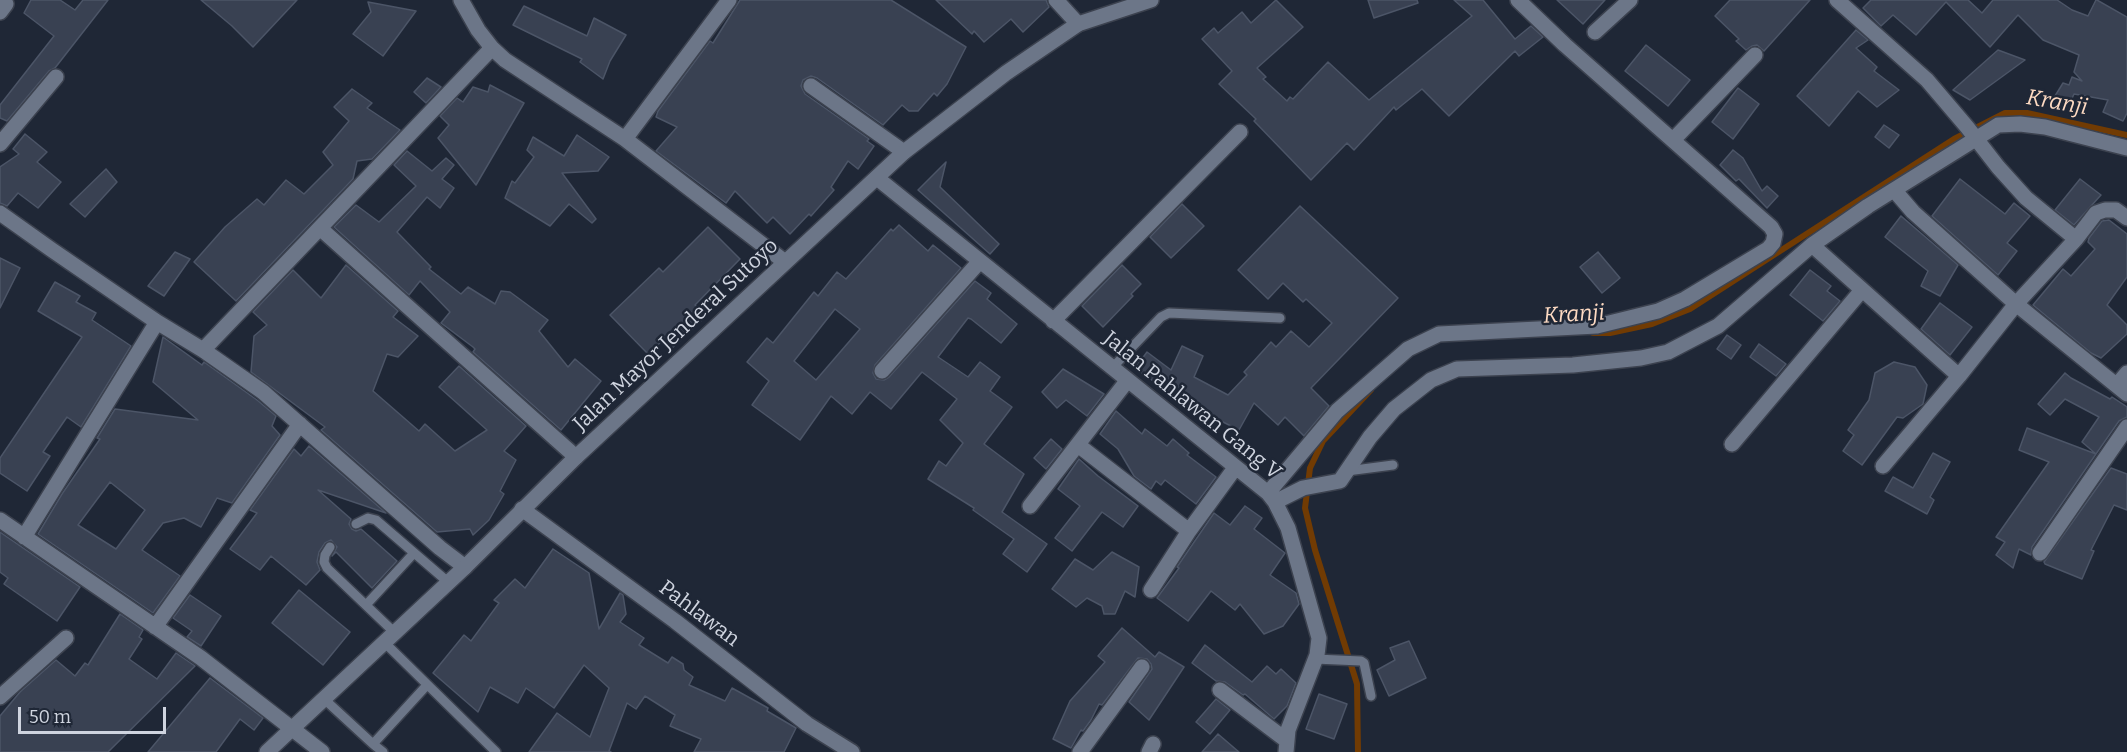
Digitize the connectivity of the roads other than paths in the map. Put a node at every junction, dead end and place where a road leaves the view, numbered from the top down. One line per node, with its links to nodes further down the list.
1 (461, 0): 10 (street)
2 (729, 0): 16 (street)
3 (1056, 0): 8 (street)
4 (1151, 0): 8 (street, Jalan Mayor Jenderal Sutoyo)
5 (1518, 0): 17 (street)
6 (1630, 0): 9 (street)
7 (1837, 0): 15 (street)
8 (1077, 24): 20 (street, Jalan Mayor Jenderal Sutoyo)
9 (1595, 32)
10 (492, 48): 16 (street); 25 (street)
11 (1755, 55): 17 (street)
12 (56, 76): 18 (street)
13 (810, 86): 20 (street)
14 (1240, 132): 33 (street)
15 (1972, 135): 19 (street); 22 (street); 26 (street)
16 (625, 139): 29 (street)
17 (1673, 140): 50 (street)
18 (0, 144)
19 (2127, 148)
20 (904, 152): 21 (street, Jalan Mayor Jenderal Sutoyo)
21 (877, 178): 28 (street, Jalan Pahlawan Gang V); 29 (street, Jalan Mayor Jenderal Sutoyo)
22 (1894, 191): 27 (street); 31 (street)
23 (0, 213): 34 (street)
24 (2127, 218): 26 (street)
25 (321, 229): 35 (street); 45 (street)
26 (2076, 239): 31 (street)
27 (1812, 245): 30 (street); 49 (street)
28 (980, 261): 33 (street, Jalan Pahlawan Gang V); 37 (street)
29 (785, 262): 45 (street, Jalan Mayor Jenderal Sutoyo)
30 (1862, 290): 38 (street); 43 (street)
31 (2016, 304): 38 (street); 40 (street)
32 (1280, 318): 36 (lane)
33 (1053, 321): 36 (street, Jalan Pahlawan Gang V)
34 (157, 322): 35 (street); 56 (street)
35 (203, 350): 41 (street)
36 (1112, 368): 39 (street, Jalan Pahlawan Gang V)
37 (882, 371)
38 (1959, 376): 47 (street)
39 (1127, 381): 44 (street); 48 (street, Jalan Pahlawan Gang V)
40 (2124, 384)
41 (300, 424): 60 (street); 64 (street)
42 (2127, 427): 59 (street)
43 (1732, 444)
44 (1078, 446): 51 (street); 55 (street)
45 (576, 457): 52 (street, Jalan Mayor Jenderal Sutoyo)
46 (1393, 465): 49 (lane)
47 (1883, 466)
48 (1235, 468): 50 (street, Jalan Pahlawan Gang V); 55 (street)
49 (1343, 476): 50 (street)
50 (1272, 498): 67 (street, Jalan Pahlawan Gang V)
51 (1030, 506)
52 (522, 509): 60 (street, Jalan Mayor Jenderal Sutoyo); 81 (street, Pahlawan)
53 (0, 520): 56 (street)
54 (356, 524): 58 (lane)
55 (1189, 531): 62 (street)
56 (24, 537): 64 (street)
57 (330, 547): 63 (lane)
58 (414, 553): 61 (lane); 63 (lane)
59 (2040, 553)
60 (465, 567): 61 (street, Jalan Mayor Jenderal Sutoyo)
61 (448, 582): 65 (street, Jalan Mayor Jenderal Sutoyo)
62 (1151, 590)
63 (366, 605): 65 (lane)
64 (155, 627): 74 (street)
65 (389, 637): 69 (lane); 73 (street, Jalan Mayor Jenderal Sutoyo)
66 (66, 638): 72 (street)
67 (1316, 658): 71 (lane); 76 (street, Jalan Pahlawan Gang V)
68 (1142, 667): 82 (street)
69 (427, 685): 75 (lane); 80 (lane)
70 (1220, 690): 76 (street)
71 (1371, 696)
72 (0, 697)
73 (323, 698): 74 (street, Jalan Mayor Jenderal Sutoyo); 75 (lane)
74 (291, 728): 77 (street, Jalan Mayor Jenderal Sutoyo); 78 (street)
75 (373, 744): 79 (lane)
76 (1286, 746)
77 (267, 752)
78 (321, 752)
79 (382, 752)
80 (496, 752)
81 (852, 752)
82 (1080, 752)

